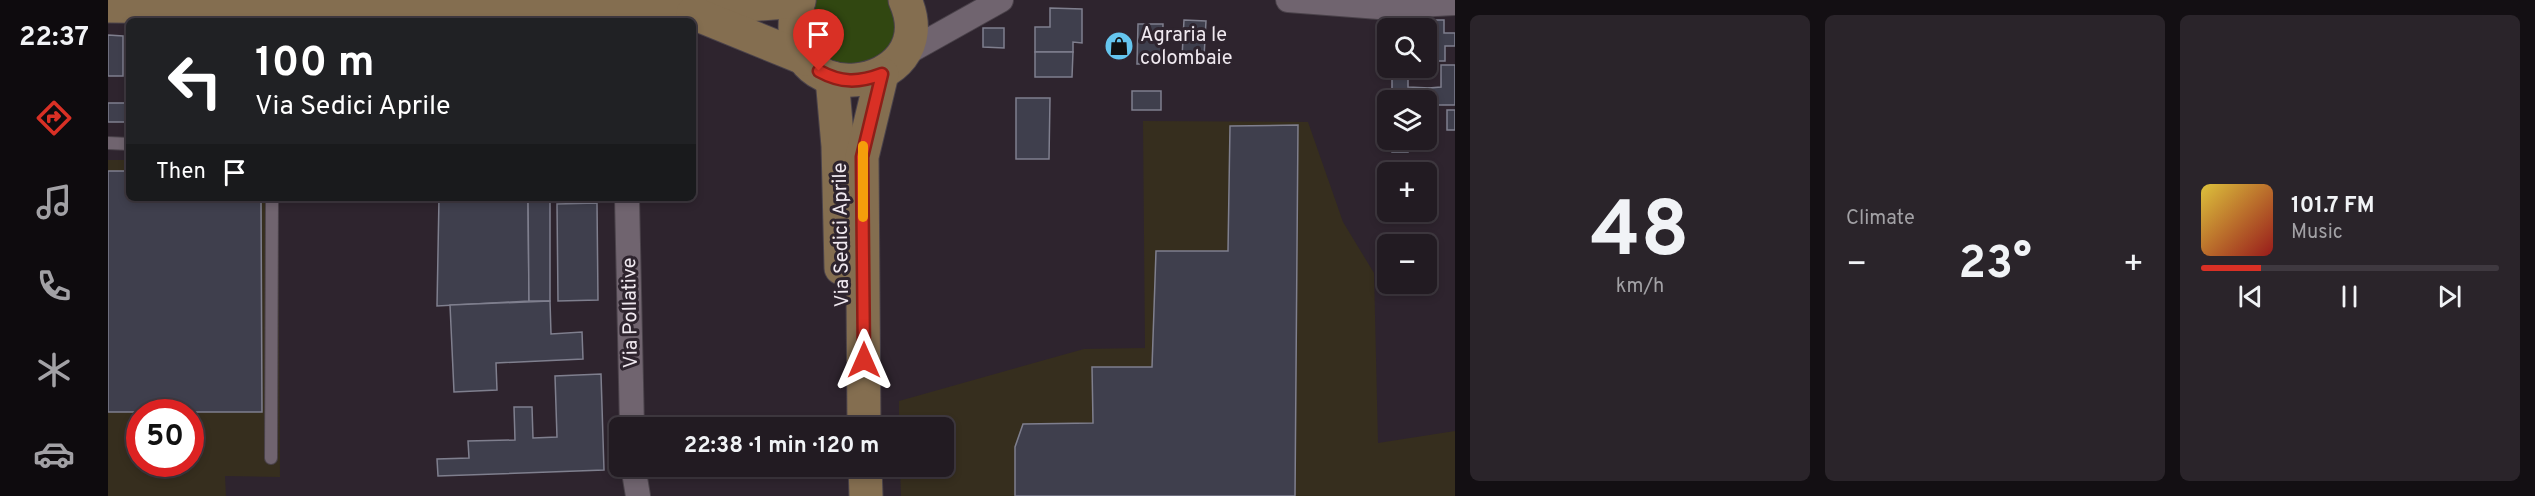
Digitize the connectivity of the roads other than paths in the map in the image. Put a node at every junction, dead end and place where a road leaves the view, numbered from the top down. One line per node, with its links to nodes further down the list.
1 (799, 0): 10 (main road); 12 (main road)
2 (905, 0): 13 (main road, Via Sedici Aprile)
3 (1001, 0): 13 (street)
4 (1288, 0): 5 (street)
5 (1300, 0): 6 (street)
6 (1426, 3): 7 (street)
7 (1455, 3)
8 (108, 6): 11 (main road)
9 (619, 9): 10 (main road); 11 (main road)
10 (686, 10): 12 (main road)
11 (146, 13)
12 (806, 59): 14 (main road)
13 (891, 65): 14 (main road); 21 (main road, Via Sedici Aprile)
14 (832, 78): 20 (main road, Via Sedici Aprile)
15 (108, 143): 16 (lane)
16 (126, 144)
17 (272, 201): 22 (lane)
18 (627, 201): 19 (street, Via Pollative)
19 (632, 417)
20 (845, 417)
21 (864, 417)
22 (271, 458)
23 (635, 477): 26 (street)
24 (846, 477): 27 (main road)
25 (865, 477): 28 (main road)
26 (638, 496)
27 (846, 496)
28 (866, 496)

